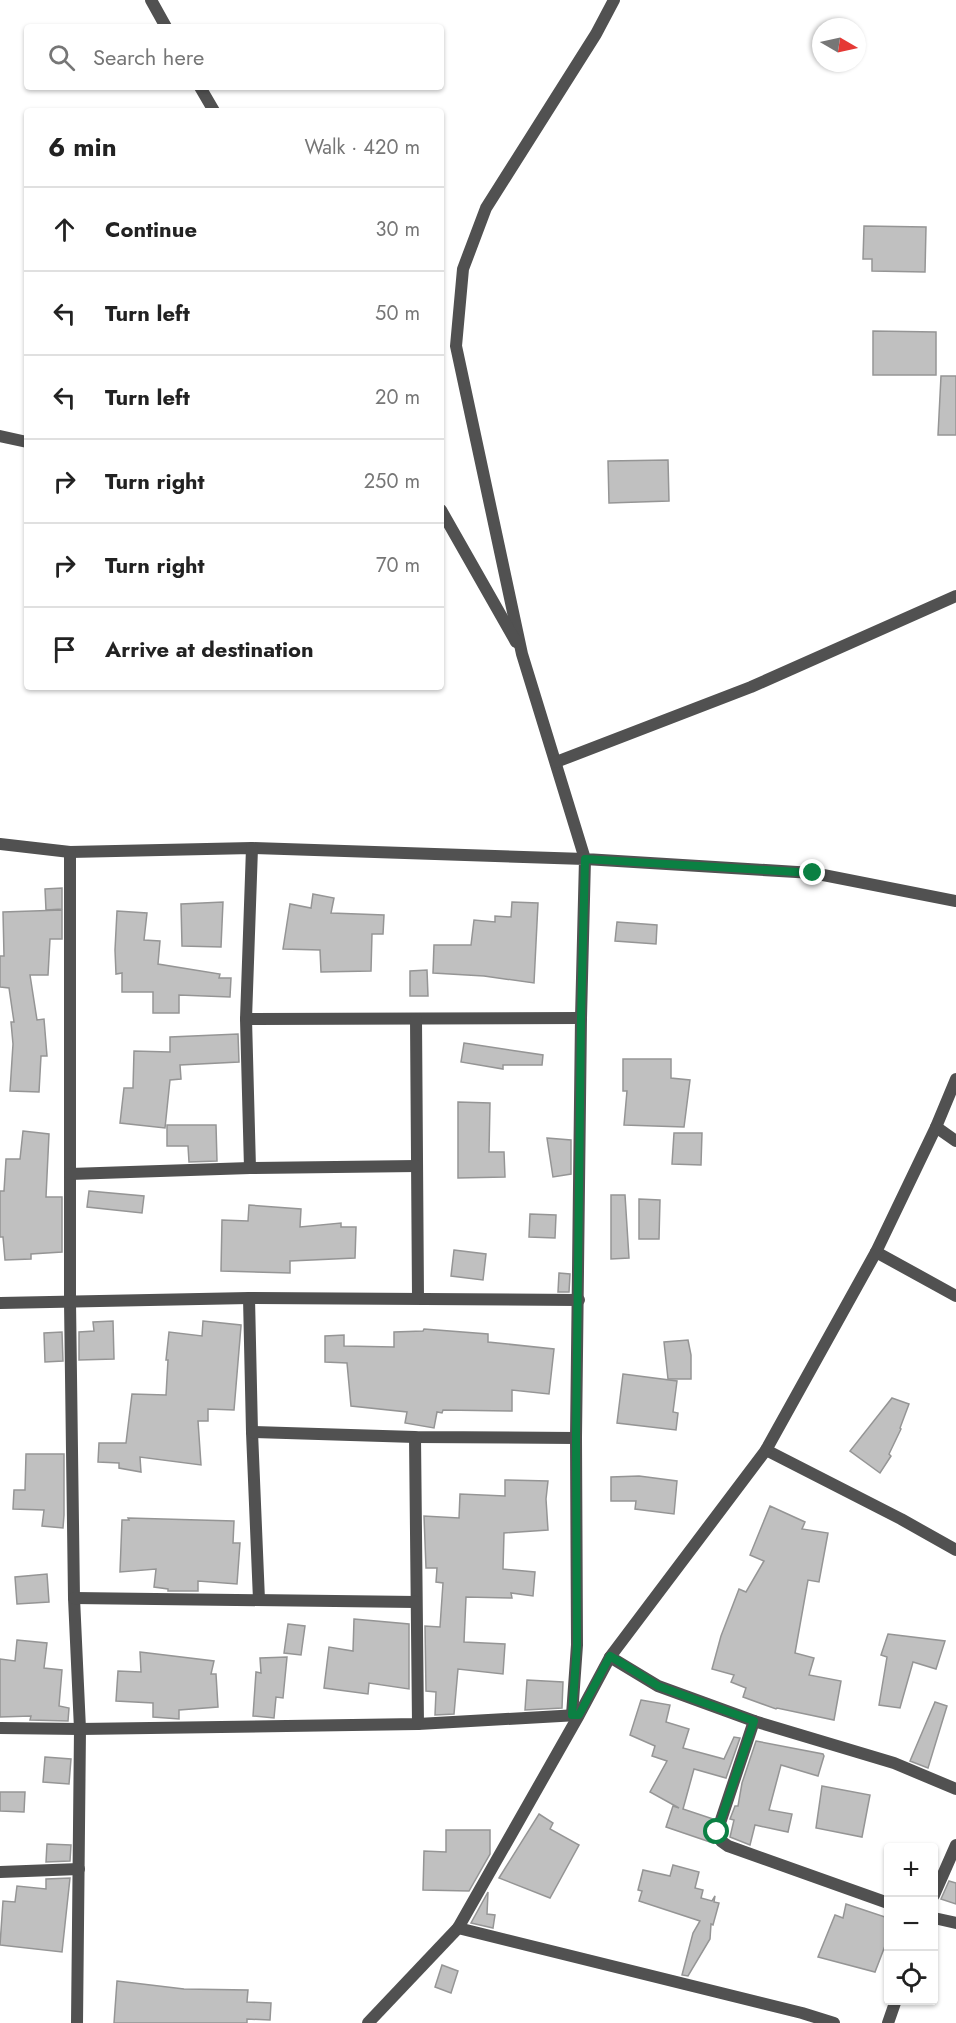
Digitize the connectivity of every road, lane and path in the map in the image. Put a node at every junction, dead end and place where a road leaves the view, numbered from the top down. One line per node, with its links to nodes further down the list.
1 (151, 0): 3 (street)
2 (614, 0): 12 (street)
3 (164, 24)
4 (202, 90): 5 (street)
5 (212, 108)
6 (0, 436): 7 (street)
7 (24, 441)
8 (444, 516): 10 (street)
9 (444, 534): 10 (street)
10 (455, 536): 12 (street)
11 (956, 596): 13 (street)
12 (522, 654): 13 (street)
13 (556, 762): 17 (street)
14 (0, 844): 16 (street)
15 (252, 848): 16 (street); 17 (street); 20 (street)
16 (70, 852): 27 (street)
17 (585, 859): 18 (street); 19 (street)
18 (956, 901)
19 (581, 1018): 21 (street); 32 (street)
20 (246, 1019): 21 (street); 26 (street)
21 (416, 1019): 25 (street)
22 (956, 1079): 23 (street)
23 (936, 1127): 24 (street); 28 (street)
24 (956, 1141)
25 (417, 1166): 26 (street); 30 (street)
26 (250, 1168): 27 (street)
27 (70, 1174): 33 (street)
28 (876, 1252): 29 (street); 38 (street)
29 (956, 1296)
30 (418, 1298): 31 (street); 32 (street)
31 (249, 1299): 33 (street); 35 (street)
32 (579, 1300): 37 (street)
33 (70, 1302): 34 (street); 40 (street)
34 (0, 1303)
35 (252, 1432): 36 (street); 41 (street)
36 (415, 1437): 37 (street); 42 (street)
37 (576, 1438): 44 (street)
38 (766, 1450): 39 (street); 43 (street)
39 (956, 1550)
40 (74, 1598): 41 (street); 48 (street)
41 (259, 1600): 42 (street)
42 (416, 1602): 46 (street)
43 (610, 1656): 44 (street); 45 (street)
44 (576, 1715): 46 (street); 57 (street)
45 (754, 1721): 49 (street); 54 (street)
46 (418, 1724): 48 (street)
47 (0, 1728): 48 (street)
48 (80, 1729): 51 (street)
49 (956, 1789)
50 (956, 1845): 53 (street)
51 (79, 1869): 52 (street); 59 (street)
52 (0, 1872)
53 (938, 1884)
54 (884, 1902)
55 (938, 1919): 56 (street)
56 (956, 1923)
57 (458, 1928): 60 (street); 61 (street)
58 (895, 2005): 62 (street)
59 (77, 2023)
60 (368, 2023)
61 (834, 2023)
62 (888, 2023)

